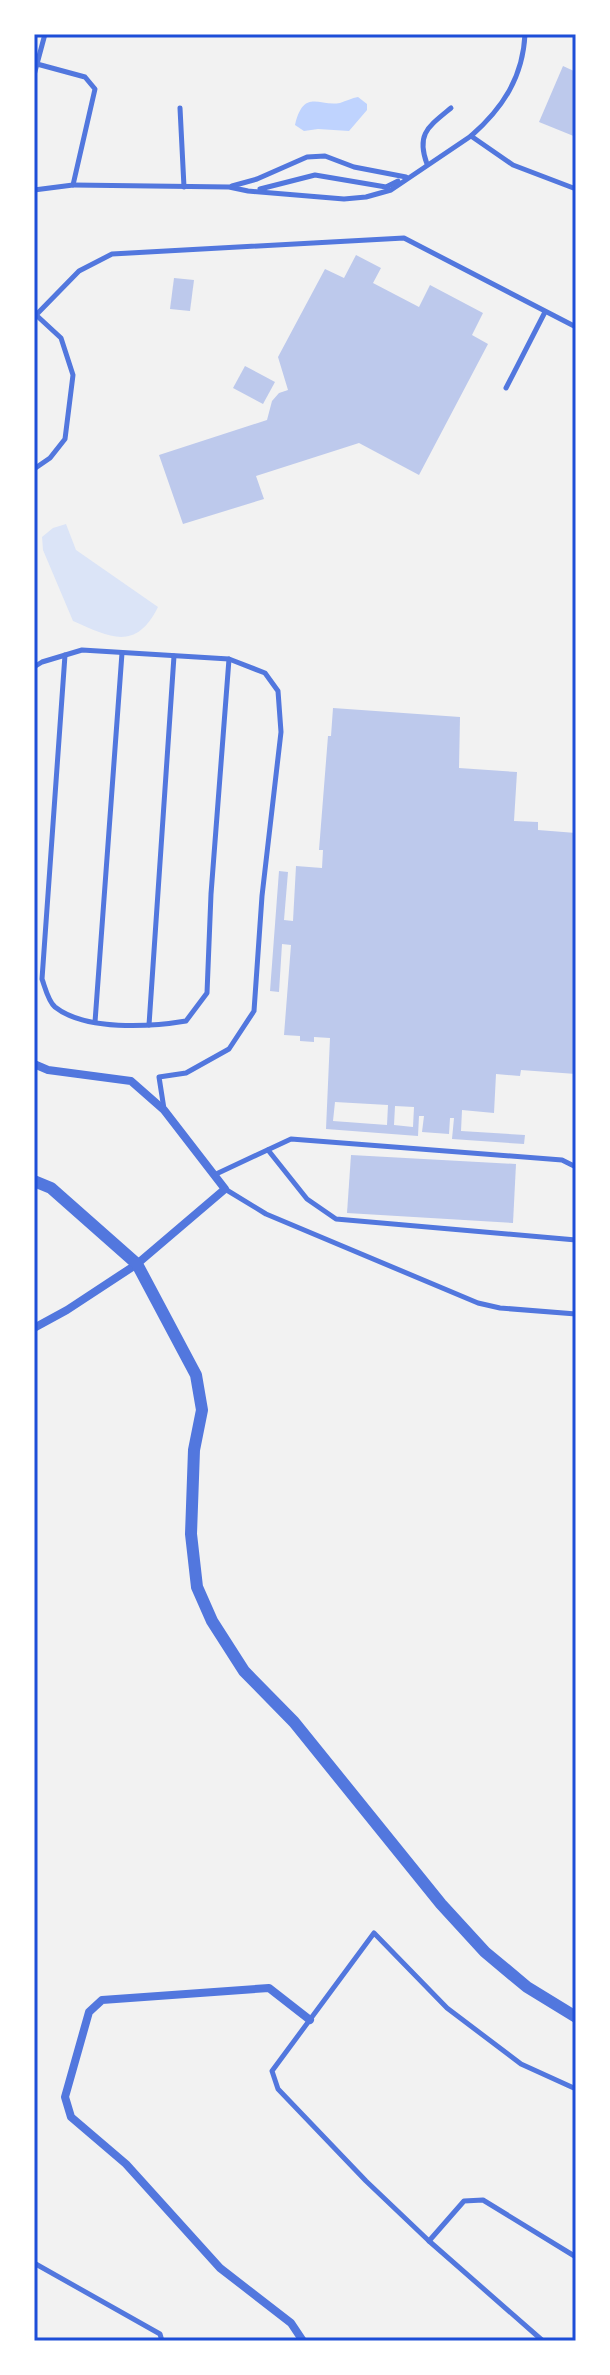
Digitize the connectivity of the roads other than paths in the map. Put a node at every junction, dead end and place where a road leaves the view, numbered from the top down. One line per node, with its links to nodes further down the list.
1 (45, 34): 3 (lane)
2 (525, 34): 7 (lane)
3 (37, 64): 4 (lane); 10 (lane)
4 (34, 75)
5 (180, 108): 11 (lane)
6 (451, 108): 8 (lane)
7 (471, 136): 8 (lane); 13 (lane)
8 (427, 164): 9 (lane)
9 (407, 178): 12 (lane); 15 (lane); 15 (lane)
10 (73, 185): 11 (lane); 14 (lane)
11 (184, 187): 12 (lane)
12 (229, 187): 15 (lane)
13 (576, 189)
14 (34, 190)
15 (253, 191)
16 (545, 312): 17 (lane); 18 (lane); 19 (lane)
17 (35, 314): 20 (lane)
18 (576, 327)
19 (506, 388)
20 (34, 469)
21 (122, 653): 22 (lane); 23 (lane); 26 (lane)
22 (65, 655): 25 (lane); 26 (lane)
23 (174, 656): 24 (lane); 27 (lane)
24 (229, 659): 27 (lane); 29 (lane)
25 (34, 667)
26 (95, 1022): 27 (lane)
27 (149, 1025)
28 (34, 1064): 29 (street)
29 (164, 1110): 32 (street)
30 (268, 1150): 31 (lane); 32 (lane); 35 (lane)
31 (576, 1167)
32 (214, 1175): 34 (street)
33 (34, 1181): 36 (street)
34 (225, 1189): 36 (street); 37 (lane)
35 (576, 1240)
36 (137, 1264): 38 (street); 39 (street)
37 (576, 1314)
38 (34, 1328)
39 (576, 2017)
40 (310, 2020): 41 (lane); 42 (lane); 46 (street)
41 (576, 2089)
42 (429, 2241): 43 (lane); 47 (lane)
43 (576, 2257)
44 (34, 2263): 45 (lane)
45 (162, 2341)
46 (303, 2341)
47 (543, 2341)

